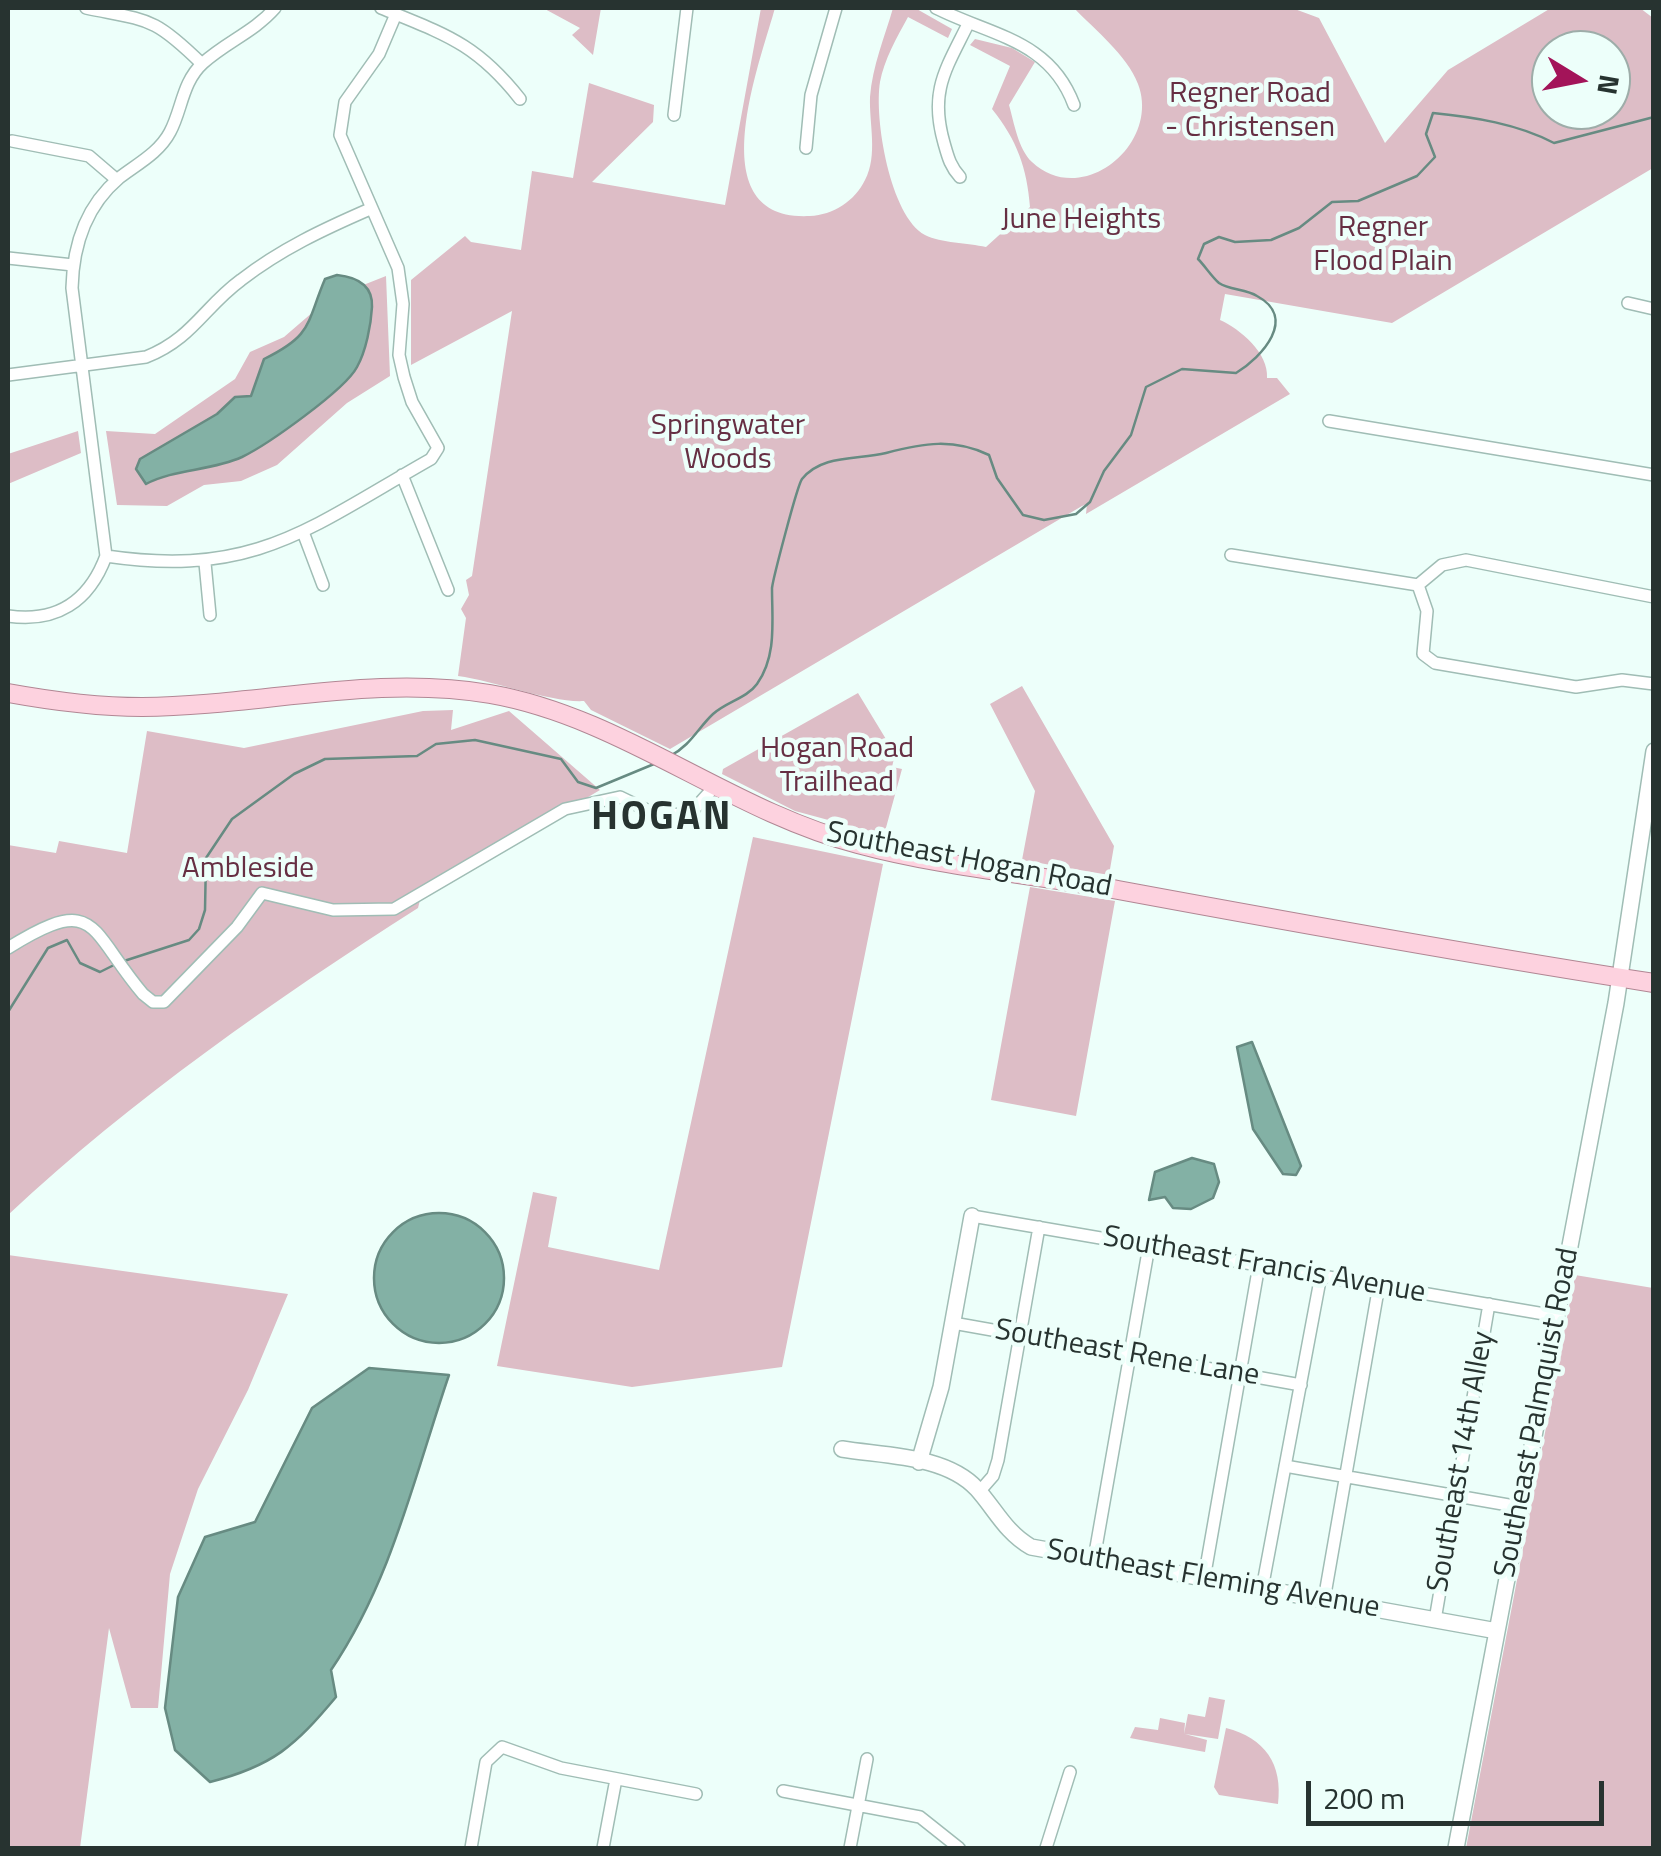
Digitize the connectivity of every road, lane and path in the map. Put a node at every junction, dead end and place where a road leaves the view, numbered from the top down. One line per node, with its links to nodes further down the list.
1 (86, 8): 9 (street)
2 (275, 8): 9 (street)
3 (381, 8): 7 (street)
4 (687, 8): 12 (street)
5 (836, 8): 14 (street)
6 (936, 8): 8 (street)
7 (396, 14): 10 (street); 17 (street)
8 (968, 24): 11 (street); 15 (street)
9 (202, 64): 16 (street)
10 (520, 99)
11 (1074, 106)
12 (674, 115)
13 (12, 141): 16 (street)
14 (806, 148)
15 (960, 177)
16 (117, 180): 19 (street)
17 (370, 209): 22 (street); 25 (street)
18 (8, 258): 19 (street)
19 (73, 265): 22 (street)
20 (1628, 303): 21 (street)
21 (1654, 309)
22 (82, 366): 23 (street); 29 (street)
23 (8, 375)
24 (1329, 421): 26 (street)
25 (402, 475): 27 (street); 33 (street)
26 (1654, 475)
27 (304, 532): 30 (street); 31 (street)
28 (1232, 555): 32 (street)
29 (106, 556): 30 (street); 36 (street)
30 (205, 563): 35 (street)
31 (323, 584)
32 (1418, 585): 34 (street); 37 (street)
33 (448, 590)
34 (1654, 596)
35 (210, 615)
36 (8, 616)
37 (1654, 684)
38 (8, 693): 40 (main road, Southeast Hogan Road)
39 (1654, 750): 42 (street, Southeast Palmquist Road)
40 (716, 786): 41 (street); 42 (main road, Southeast Hogan Road)
41 (8, 948)
42 (1620, 978): 43 (main road, Southeast Hogan Road); 51 (street, Southeast Palmquist Road)
43 (1654, 984)
44 (972, 1216): 45 (street, Southeast Francis Avenue); 52 (street)
45 (1038, 1227): 46 (street, Southeast Francis Avenue); 53 (street)
46 (1149, 1246): 47 (street, Southeast Francis Avenue); 54 (street)
47 (1259, 1265): 48 (street, Southeast Francis Avenue); 55 (street)
48 (1321, 1276): 49 (street, Southeast Francis Avenue); 56 (street)
49 (1379, 1286): 50 (street, Southeast Francis Avenue); 60 (street)
50 (1490, 1304): 51 (street, Southeast Francis Avenue); 62 (street, Southeast 14th Alley)
51 (1556, 1316): 63 (street, Southeast Palmquist Road)
52 (953, 1324): 53 (street, Southeast Rene Lane); 58 (street)
53 (1020, 1335): 54 (street, Southeast Rene Lane); 61 (street)
54 (1130, 1354): 55 (street, Southeast Rene Lane); 64 (street)
55 (1240, 1374): 56 (street, Southeast Rene Lane); 65 (street)
56 (1300, 1385): 59 (street)
57 (842, 1449): 58 (street, Southeast Fleming Avenue)
58 (920, 1462): 61 (street, Southeast Fleming Avenue)
59 (1285, 1466): 60 (street); 66 (street)
60 (1346, 1477): 62 (street); 67 (street)
61 (979, 1492): 64 (street, Southeast Fleming Avenue)
62 (1456, 1496): 63 (street); 68 (street, Southeast 14th Alley)
63 (1520, 1507): 69 (street, Southeast Palmquist Road)
64 (1094, 1559): 65 (street, Southeast Fleming Avenue)
65 (1204, 1578): 66 (street, Southeast Fleming Avenue)
66 (1262, 1589): 67 (street, Southeast Fleming Avenue)
67 (1324, 1600): 68 (street, Southeast Fleming Avenue)
68 (1434, 1620): 69 (street, Southeast Fleming Avenue)
69 (1497, 1631): 81 (street, Southeast Palmquist Road)
70 (867, 1760): 75 (street)
71 (1070, 1772): 80 (street)
72 (616, 1780): 74 (street); 76 (street); 77 (street)
73 (783, 1791): 75 (street)
74 (696, 1794)
75 (858, 1805): 78 (street); 79 (street)
76 (471, 1848)
77 (603, 1848)
78 (850, 1848)
79 (959, 1848)
80 (1046, 1848)
81 (1456, 1848)

